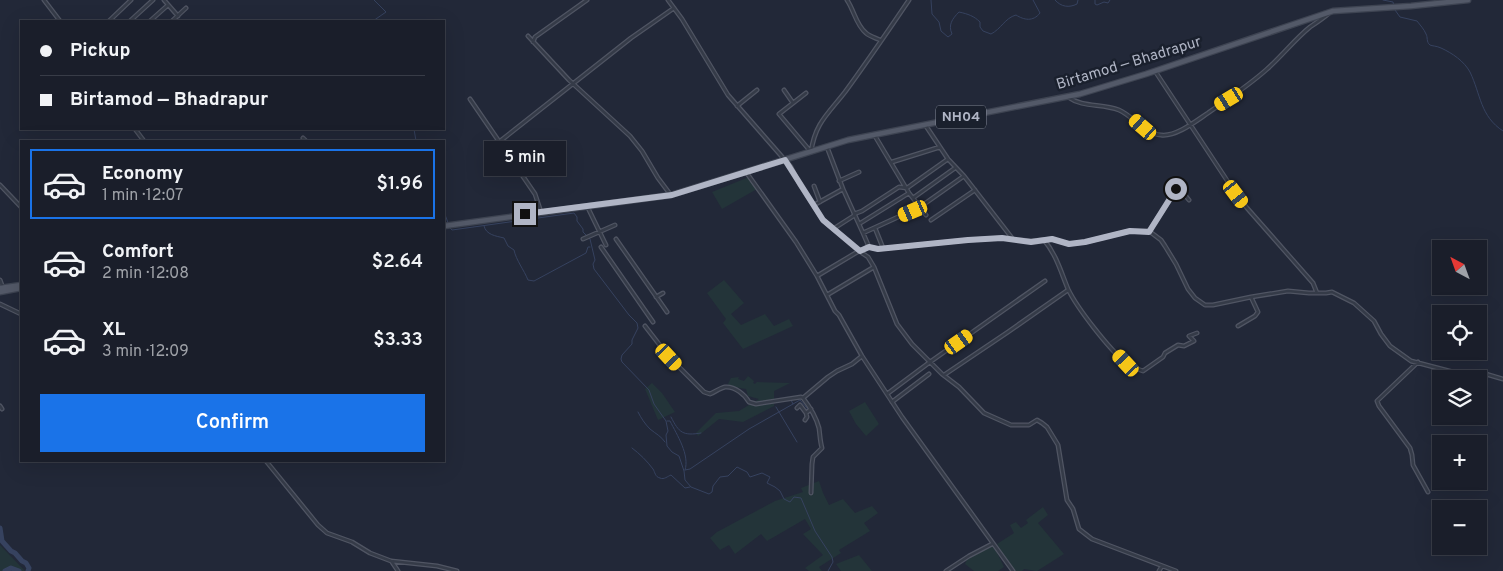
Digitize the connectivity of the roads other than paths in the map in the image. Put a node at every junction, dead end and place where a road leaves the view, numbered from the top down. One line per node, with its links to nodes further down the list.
1 (44, 0): 15 (street)
2 (131, 0): 16 (street)
3 (153, 0): 17 (street)
4 (164, 0): 10 (street)
5 (587, 0): 22 (street)
6 (668, 0): 12 (street)
7 (848, 0): 21 (street)
8 (909, 0): 21 (street)
9 (1468, 0): 13 (main road, Birtamod — Bhadrapur / NH04)
10 (168, 5): 14 (street); 18 (street)
11 (186, 8): 14 (street)
12 (674, 8): 24 (street); 31 (street)
13 (1333, 10): 23 (main road, Birtamod — Bhadrapur / NH04); 33 (street)
14 (178, 16): 19 (street)
15 (59, 20)
16 (110, 20)
17 (131, 20)
18 (151, 20)
19 (173, 20)
20 (528, 36): 22 (street)
21 (880, 40): 38 (street)
22 (533, 42): 24 (street)
23 (1155, 71): 28 (main road, Birtamod — Bhadrapur / NH04); 33 (street)
24 (574, 84): 35 (street); 53 (street)
25 (758, 90): 31 (street)
26 (784, 90): 30 (street)
27 (806, 93): 30 (street)
28 (1067, 96): 32 (main road, Birtamod — Bhadrapur / NH04); 33 (street)
29 (470, 99): 35 (street)
30 (793, 103): 38 (street)
31 (737, 106): 40 (street)
32 (926, 124): 34 (main road, Birtamod — Bhadrapur / NH04); 37 (street)
33 (1191, 125): 90 (street)
34 (874, 134): 36 (main road, Birtamod — Bhadrapur / NH04); 41 (street)
35 (499, 142): 61 (street)
36 (826, 146): 38 (main road, Birtamod — Bhadrapur / NH04); 46 (street)
37 (940, 147): 39 (street); 41 (street)
38 (811, 152): 40 (main road, Birtamod — Bhadrapur / NH04)
39 (948, 159): 42 (street); 49 (street)
40 (785, 160): 43 (main road, Birtamod — Bhadrapur / NH04); 57 (street)
41 (892, 162): 49 (street)
42 (955, 168): 45 (street); 54 (street)
43 (746, 172): 53 (main road, Birtamod — Bhadrapur / NH04); 83 (street)
44 (859, 172): 46 (street)
45 (964, 176): 51 (street); 60 (street)
46 (839, 181): 50 (street)
47 (0, 185): 58 (street)
48 (814, 186): 56 (street)
49 (907, 188): 52 (street); 62 (street)
50 (843, 189): 56 (street); 62 (street)
51 (975, 190): 64 (street); 75 (street)
52 (909, 193): 54 (street); 65 (street)
53 (672, 195): 59 (main road, Birtamod — Bhadrapur / NH04)
54 (913, 198): 60 (street)
55 (1189, 200): 71 (street)
56 (820, 202): 57 (street)
57 (814, 205): 69 (street)
58 (20, 206)
59 (587, 206): 61 (main road, Birtamod — Bhadrapur / NH04); 70 (street)
60 (920, 207): 63 (street); 68 (street)
61 (541, 212): 67 (main road, Birtamod — Bhadrapur / NH04)
62 (855, 215): 65 (street); 69 (street)
63 (926, 215)
64 (931, 220)
65 (859, 224): 72 (street)
66 (615, 225): 70 (street)
67 (447, 226)
68 (876, 228): 72 (street); 80 (street)
69 (833, 229): 81 (street)
70 (599, 232): 73 (street); 77 (street)
71 (1149, 232): 76 (street); 93 (street)
72 (863, 233): 79 (street)
73 (583, 239)
74 (616, 239): 92 (street)
75 (1013, 239): 76 (street); 80 (street)
76 (1044, 240): 88 (street)
77 (606, 245)
78 (601, 247): 97 (street)
79 (869, 247): 80 (street); 81 (street)
80 (883, 248)
81 (860, 251): 82 (street); 83 (street)
82 (874, 267): 91 (street); 102 (street)
83 (817, 276): 91 (street)
84 (0, 280): 87 (street)
85 (1045, 281): 102 (street)
86 (20, 287): 87 (main road)
87 (1, 289)
88 (1069, 290): 100 (street); 105 (street)
89 (663, 293): 92 (street)
90 (1317, 294): 93 (street); 103 (street)
91 (827, 295): 101 (street)
92 (656, 297): 95 (street)
93 (1251, 297): 99 (street)
94 (0, 304): 96 (street)
95 (667, 312)
96 (20, 314)
97 (653, 322)
98 (645, 326): 108 (street)
99 (1238, 326)
100 (1198, 333)
101 (862, 356): 107 (street); 108 (street)
102 (930, 362): 105 (street); 107 (street)
103 (1418, 362): 106 (street); 115 (street)
104 (929, 374): 109 (street)
105 (944, 375): 119 (street)
106 (1503, 379)
107 (887, 394): 109 (street)
108 (804, 398): 111 (street)
109 (892, 402): 117 (street)
110 (797, 408): 112 (street)
111 (811, 409): 112 (street); 116 (street)
112 (806, 413): 113 (street)
113 (804, 420)
114 (267, 462): 118 (street)
115 (1428, 492)
116 (812, 493)
117 (993, 544): 122 (street); 123 (street)
118 (391, 561): 120 (street); 121 (street)
119 (1162, 566): 124 (street); 125 (street)
120 (398, 571)
121 (458, 571)
122 (946, 571)
123 (1013, 571)
124 (1159, 571)
125 (1176, 571)

